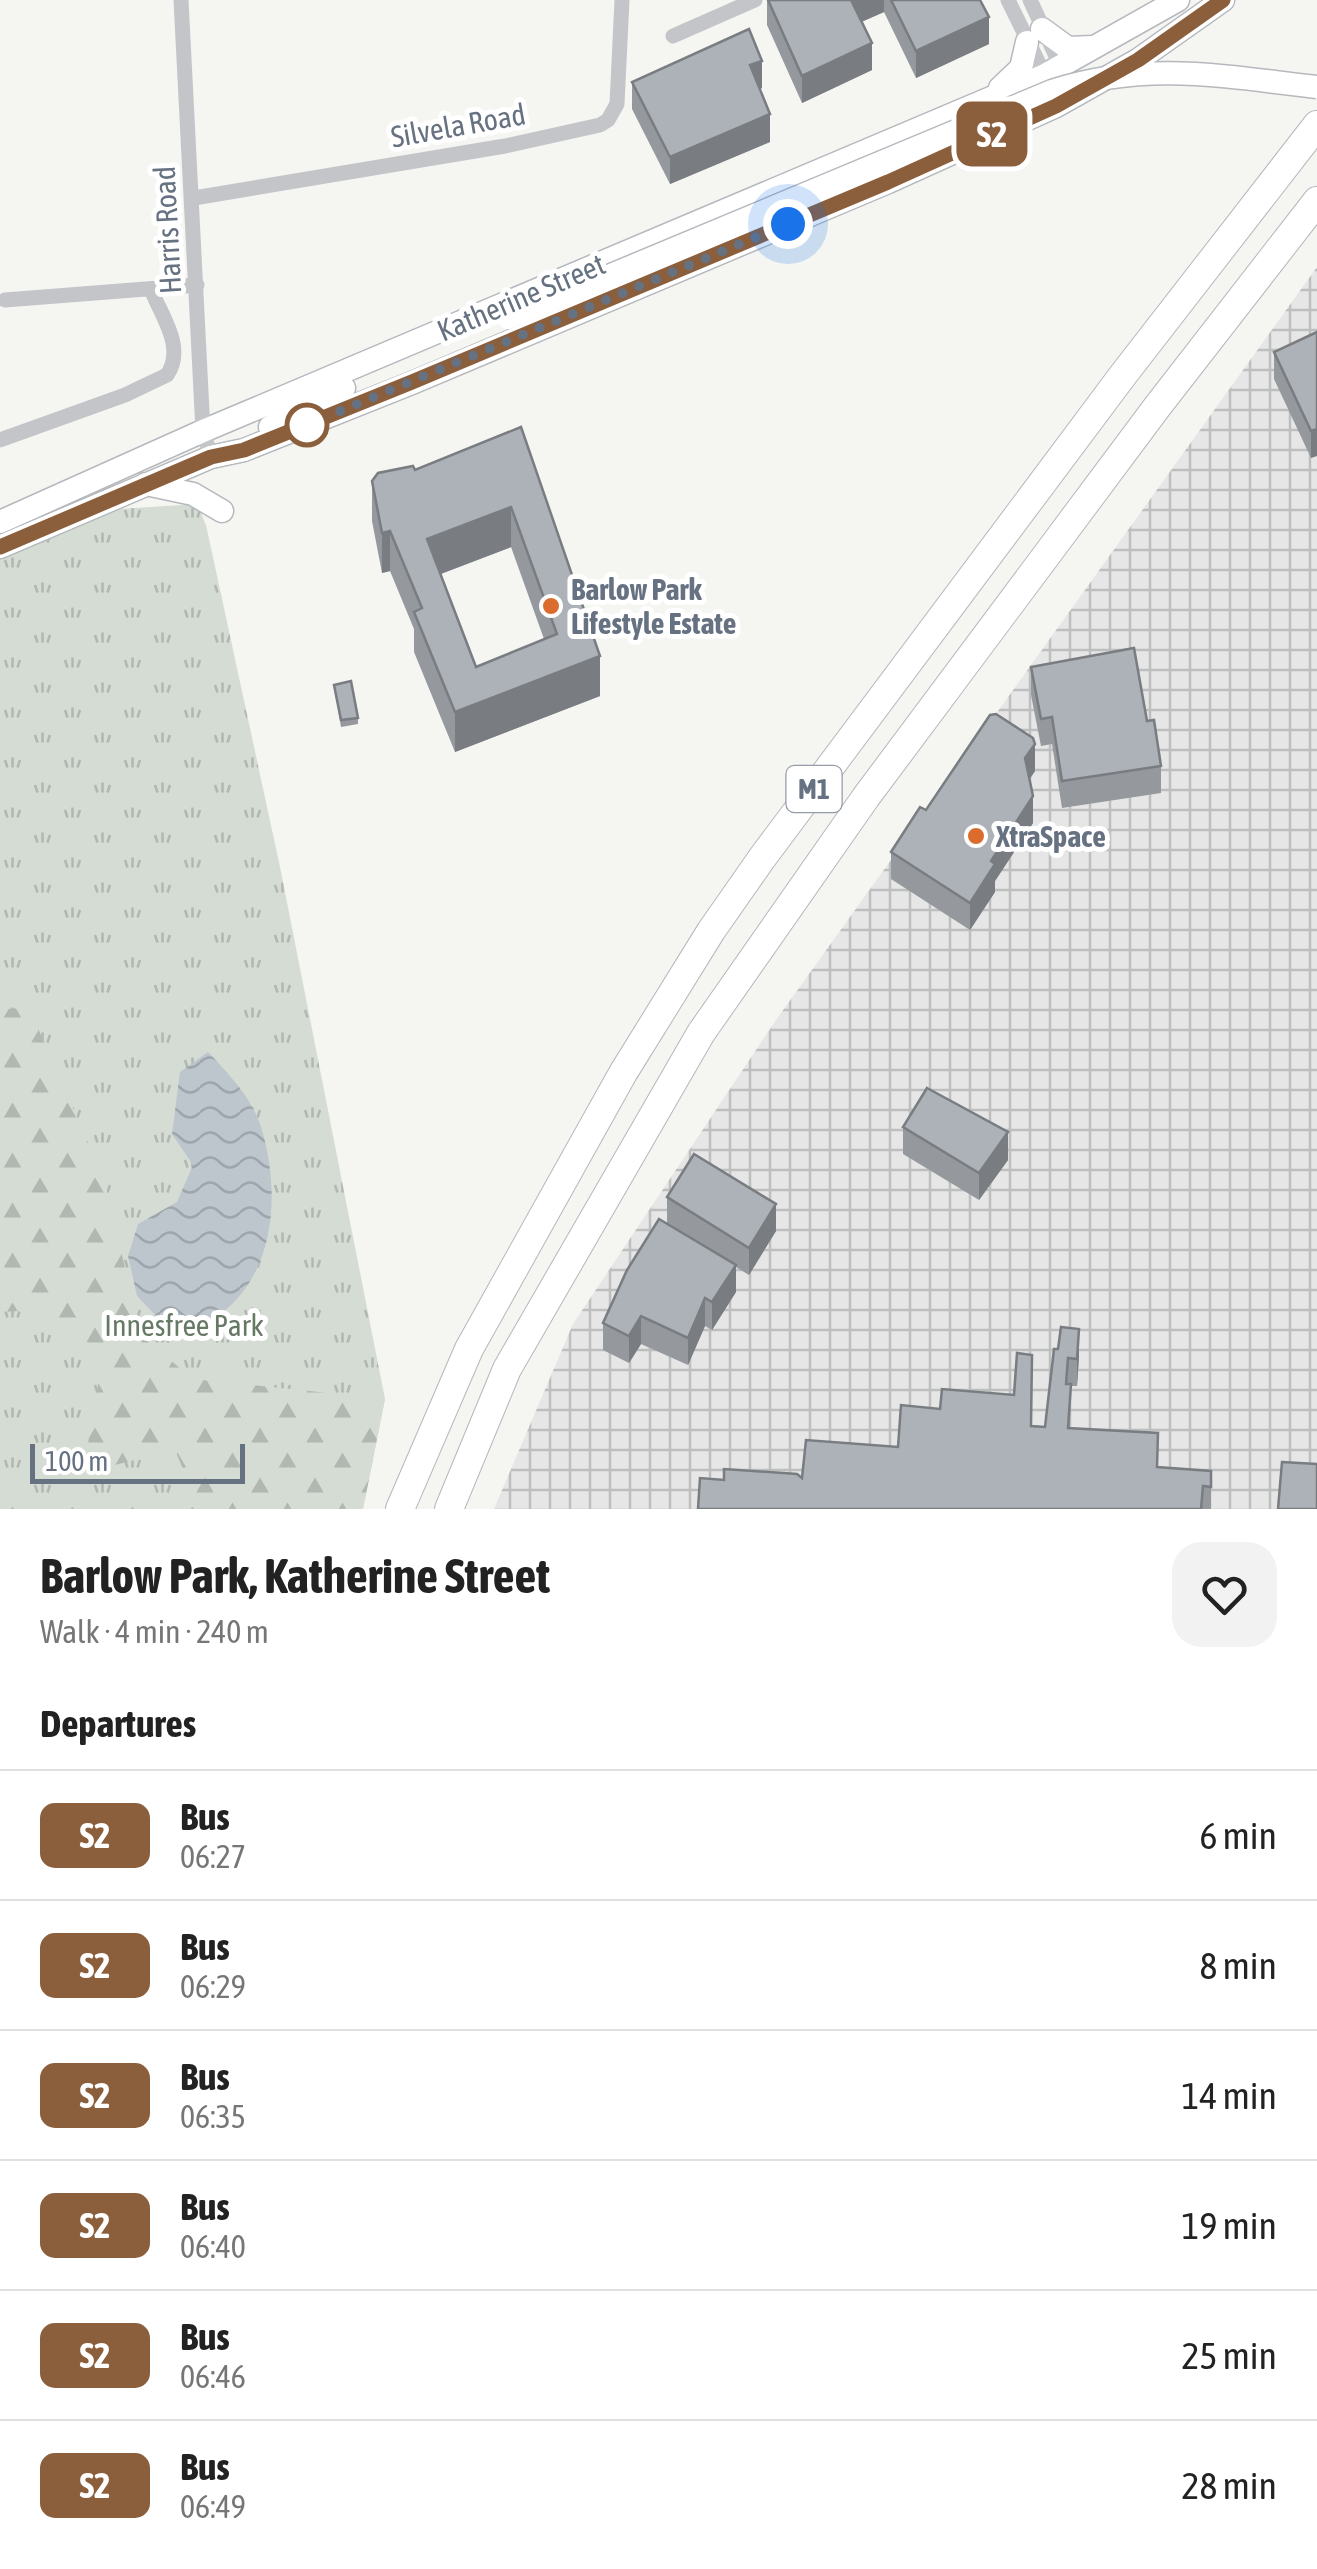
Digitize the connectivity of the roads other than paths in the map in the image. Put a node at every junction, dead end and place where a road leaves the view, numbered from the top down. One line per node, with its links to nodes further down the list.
1 (181, 0): 16 (street, Harris Road)
2 (622, 0): 16 (street, Silvela Road)
3 (755, 0): 8 (street)
4 (1008, 0): 9 (street)
5 (1030, 0): 9 (street)
6 (1178, 0): 10 (main road, Katherine Street)
7 (1223, 0): 13 (main road, Katherine Street)
8 (673, 36)
9 (1034, 36): 10 (main road); 11 (street); 14 (main road)
10 (1098, 46): 11 (main road, Katherine Street)
11 (1052, 72): 13 (street); 14 (main road, Katherine Street)
12 (1317, 87): 23 (main road, bridge)
13 (1071, 96): 23 (main road, Katherine Street)
14 (976, 104): 21 (main road, Katherine Street)
15 (1317, 125): 28 (highway, M1)
16 (194, 198): 18 (street, Harris Road)
17 (1317, 201): 29 (highway, M1)
18 (197, 285): 19 (street); 21 (street, Harris Road)
19 (151, 289): 20 (street); 22 (street)
20 (5, 300)
21 (204, 431): 23 (street, Harris Road); 26 (main road, Katherine Street)
22 (0, 440)
23 (211, 457): 24 (main road, Katherine Street)
24 (146, 484): 25 (main road); 27 (main road, Katherine Street)
25 (222, 512)
26 (0, 522)
27 (0, 547)
28 (400, 1509)
29 (448, 1509)

